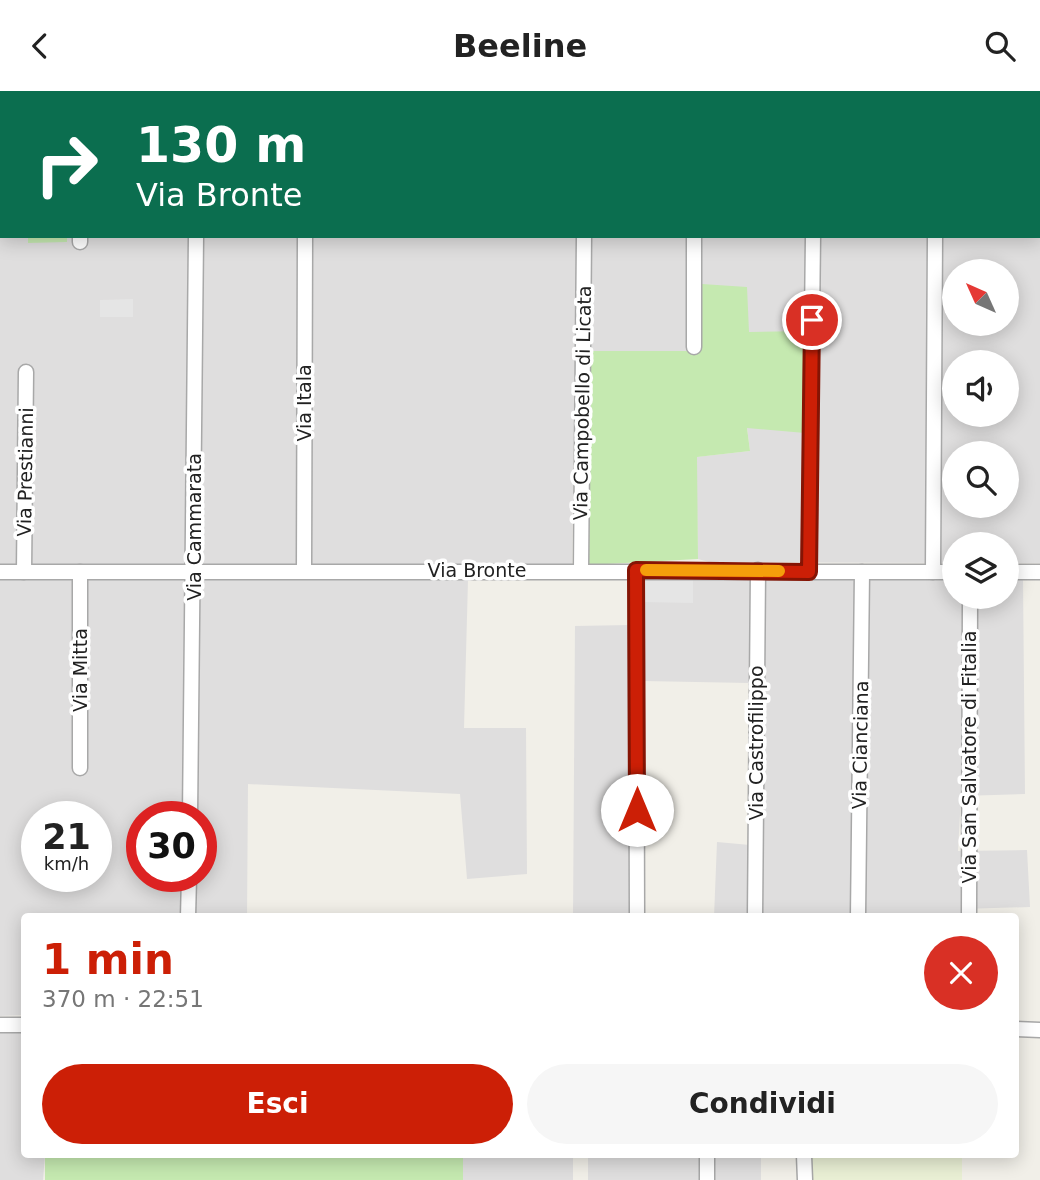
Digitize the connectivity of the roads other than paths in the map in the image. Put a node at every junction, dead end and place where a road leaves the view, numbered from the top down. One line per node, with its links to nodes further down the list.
1 (196, 238): 12 (street, Via Cammarata)
2 (305, 238): 13 (street, Via Itala)
3 (584, 238): 9 (street, Via Campobello di Licata)
4 (694, 238): 7 (street)
5 (813, 238): 17 (street)
6 (935, 238): 19 (street)
7 (694, 348)
8 (26, 372): 15 (street, Via Prestianni)
9 (581, 570): 10 (street, Via Bronte); 13 (street, Via Bronte)
10 (636, 570): 11 (street, Via Bronte); 28 (street)
11 (758, 570): 17 (street, Via Bronte); 29 (street, Via Castrofilippo)
12 (194, 571): 13 (street, Via Bronte); 16 (street, Via Bronte); 25 (street, Via Cammarata)
13 (304, 571)
14 (0, 572): 15 (street, Via Bronte)
15 (24, 572): 16 (street, Via Bronte)
16 (80, 572): 24 (street, Via Mitta)
17 (809, 572): 18 (street, Via Bronte)
18 (862, 572): 19 (street, Via Bronte); 30 (street, Via Cianciana)
19 (933, 572): 20 (street, Via Bronte)
20 (942, 572)
21 (1019, 572): 22 (street)
22 (1040, 572)
23 (970, 609): 31 (street, Via San Salvatore di Fitalia)
24 (80, 768)
25 (190, 801)
26 (189, 892): 27 (street)
27 (188, 913)
28 (638, 913)
29 (755, 913)
30 (858, 913)
31 (969, 913)
32 (0, 1025): 33 (street)
33 (21, 1025)
34 (1019, 1029): 35 (street)
35 (1040, 1030)
36 (707, 1158): 38 (street)
37 (804, 1158): 39 (street)
38 (707, 1180)
39 (804, 1180)

